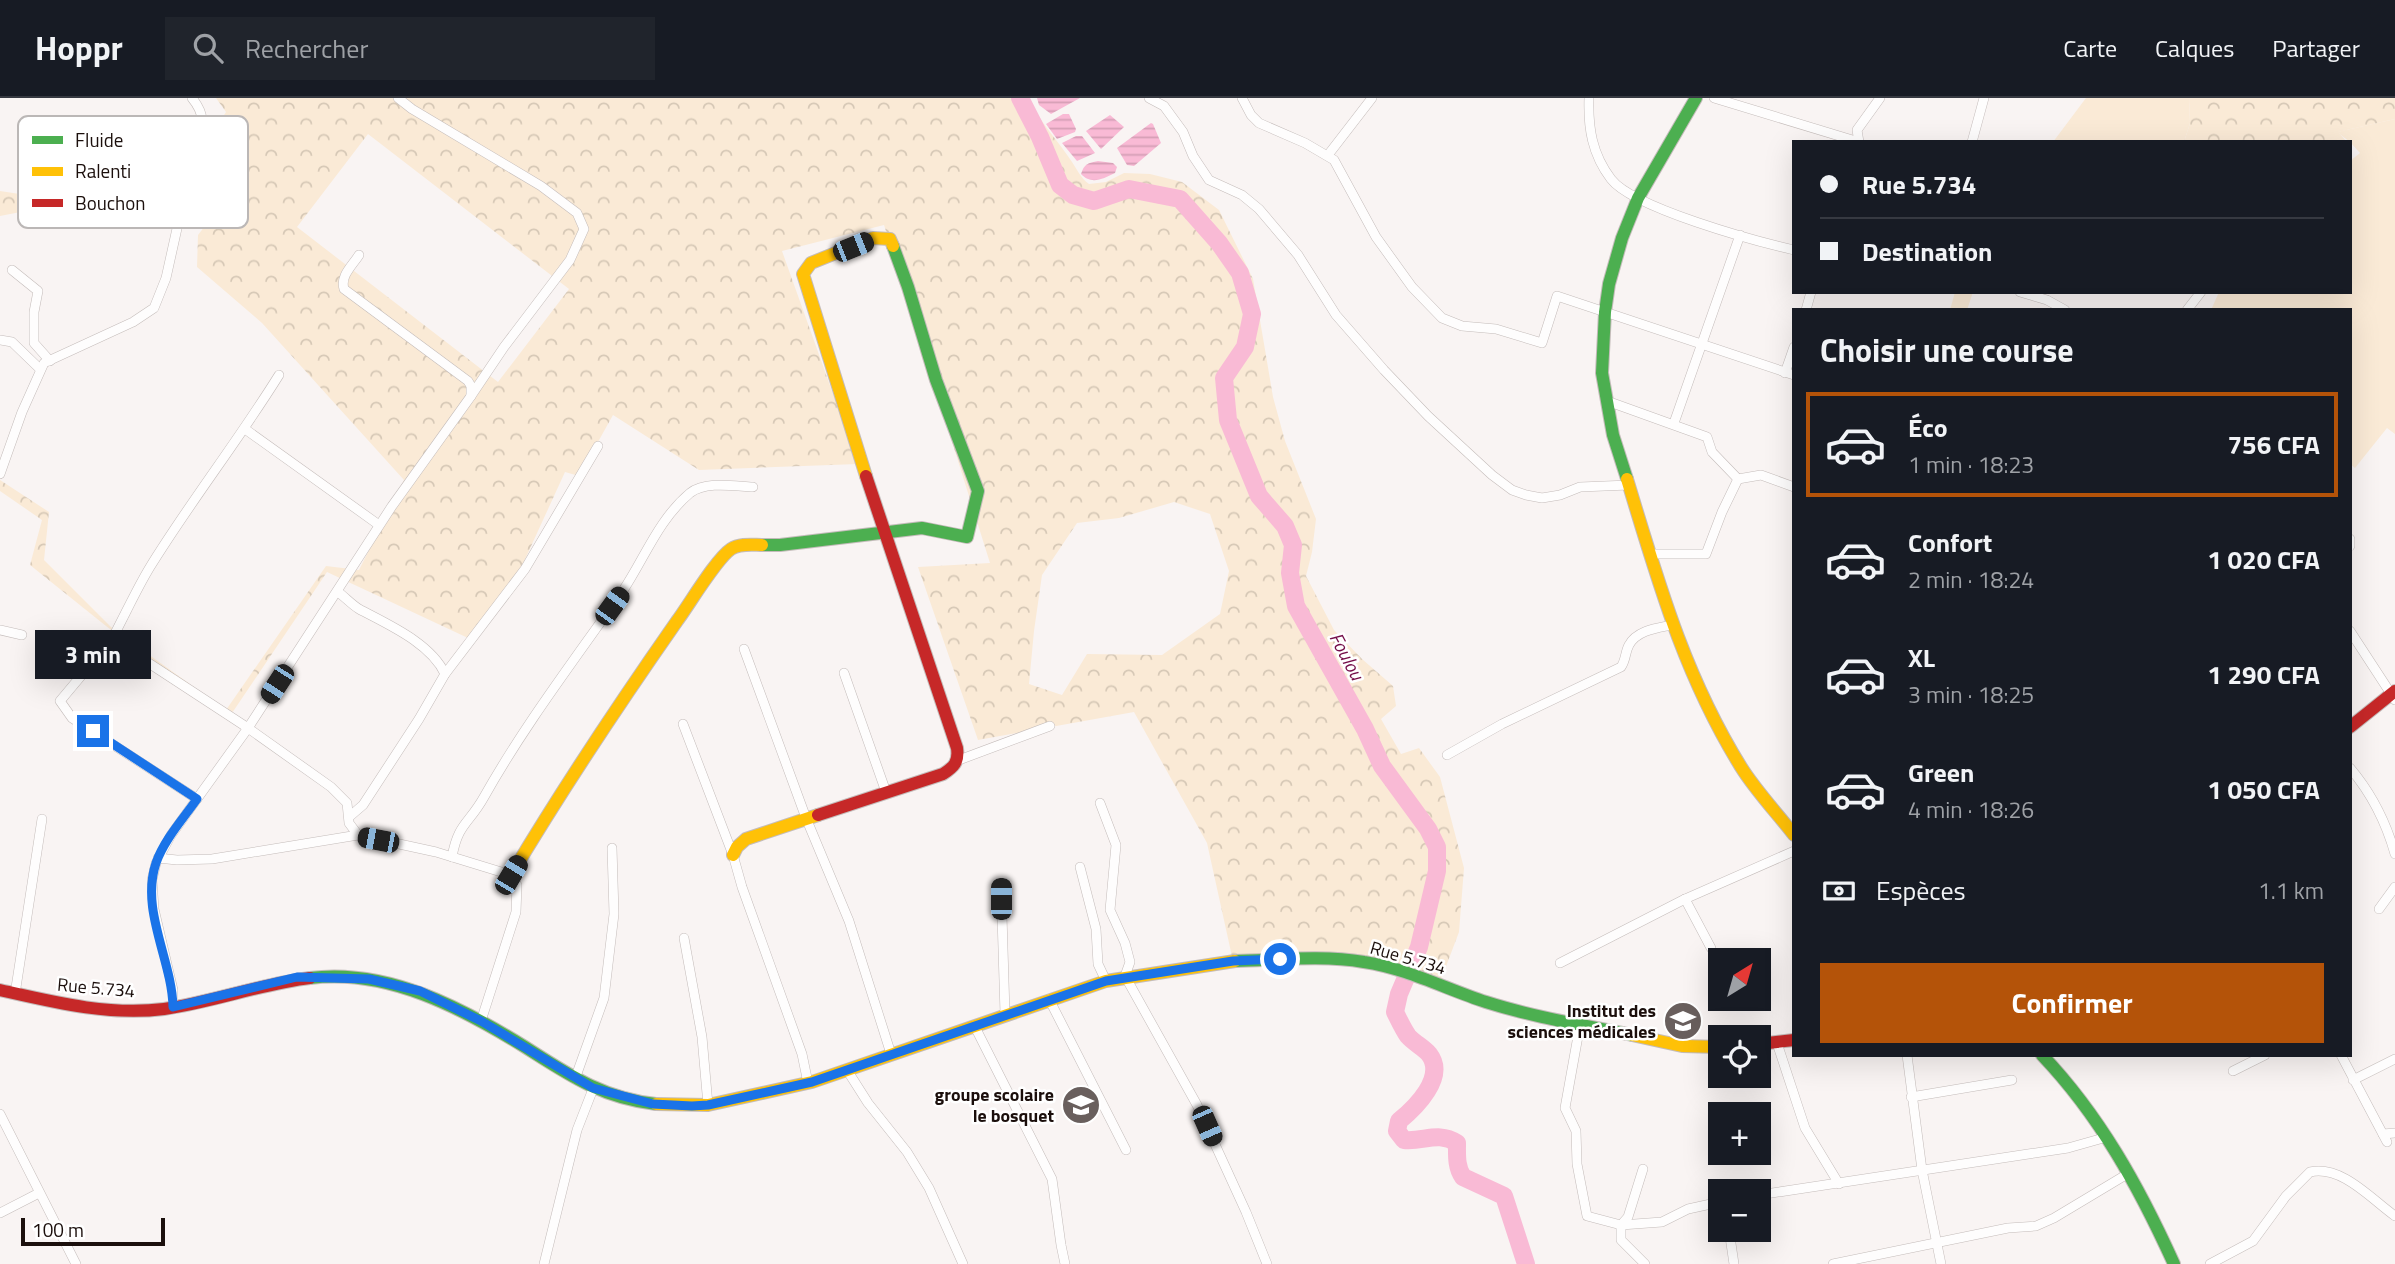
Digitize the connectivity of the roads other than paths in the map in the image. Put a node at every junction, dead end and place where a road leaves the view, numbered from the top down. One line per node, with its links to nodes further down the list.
1 (192, 98): 11 (street)
2 (398, 98): 31 (street)
3 (1149, 98): 38 (street)
4 (1371, 98): 15 (street)
5 (1589, 98): 16 (street)
6 (1696, 98): 16 (street)
7 (1714, 98): 12 (street)
8 (1880, 98): 13 (street)
9 (1984, 98): 14 (street)
10 (1247, 100): 15 (street)
11 (201, 116)
12 (1852, 140)
13 (1859, 140)
14 (1973, 140)
15 (1328, 155): 24 (street)
16 (1638, 198): 18 (street); 24 (street)
17 (177, 228): 27 (street)
18 (1740, 235): 19 (street); 26 (street)
19 (1792, 249)
20 (359, 256): 31 (street)
21 (12, 270): 27 (street)
22 (2027, 294): 23 (street)
23 (2061, 308)
24 (1605, 312): 26 (street); 32 (street)
25 (0, 340): 28 (street)
26 (1700, 345): 29 (street); 33 (street)
27 (50, 360): 28 (street)
28 (40, 369): 36 (street)
29 (1790, 374)
30 (279, 375): 34 (street)
31 (471, 396): 41 (street)
32 (1607, 401): 33 (street); 38 (street)
33 (1674, 424): 37 (street)
34 (245, 429): 41 (street); 49 (street)
35 (598, 446): 52 (street)
36 (0, 474)
37 (1738, 479): 39 (street); 43 (street)
38 (1629, 485): 43 (street)
39 (1792, 486)
40 (753, 487): 74 (street)
41 (380, 525): 44 (street)
42 (884, 533): 42 (street); 59 (street); 76 (street)
43 (1650, 554): 45 (street)
44 (338, 592): 52 (street); 57 (street)
45 (1672, 625): 58 (street); 67 (street)
46 (0, 630): 48 (street)
47 (2352, 634): 53 (street)
48 (22, 635)
49 (112, 639): 57 (street); 62 (street)
50 (744, 649): 65 (street)
51 (844, 673): 61 (street)
52 (445, 674): 64 (street)
53 (2394, 695): 56 (street)
54 (683, 724): 72 (street)
55 (1050, 726): 59 (street)
56 (2352, 726)
57 (248, 728): 62 (street); 64 (street)
58 (1447, 755)
59 (959, 760): 61 (street)
60 (2352, 771): 71 (street)
61 (886, 793): 65 (street)
62 (197, 799): 73 (street)
63 (1100, 803): 84 (street)
64 (349, 817): 68 (street)
65 (806, 818): 72 (street); 98 (street)
66 (42, 819): 87 (street)
67 (1792, 832)
68 (358, 835): 73 (street); 74 (street)
69 (612, 848): 108 (street)
70 (1792, 852): 79 (street)
71 (2395, 854)
72 (733, 855): 111 (street)
73 (158, 858): 89 (street)
74 (452, 858): 76 (street)
75 (1080, 867): 85 (street)
76 (511, 875): 91 (street)
77 (1001, 883): 90 (street)
78 (2395, 887): 80 (street)
79 (1685, 899): 82 (street); 83 (street)
80 (2379, 909)
81 (684, 938): 114 (street)
82 (1711, 948)
83 (1560, 963)
84 (1125, 976): 85 (street, Rue 5.734); 93 (street, Rue 5.734); 135 (street)
85 (1106, 981): 88 (street, Rue 5.734)
86 (0, 990): 87 (street, Rue 5.734)
87 (15, 994): 89 (street, Rue 5.734)
88 (1049, 999): 90 (street, Rue 5.734); 118 (street)
89 (173, 1007): 91 (street, Rue 5.734)
90 (1005, 1014): 92 (street, Rue 5.734)
91 (481, 1021): 108 (street, Rue 5.734)
92 (974, 1025): 98 (street, Rue 5.734); 134 (street)
93 (1580, 1025): 97 (street, Rue 5.734); 128 (street)
94 (1792, 1040): 96 (street)
95 (1771, 1043): 96 (street)
96 (1777, 1043): 122 (street)
97 (1708, 1047)
98 (891, 1054): 105 (street, Rue 5.734)
99 (1907, 1057): 113 (street)
100 (2044, 1057): 107 (street)
101 (2053, 1057): 107 (street)
102 (2261, 1057): 106 (street)
103 (2342, 1057): 110 (street)
104 (2395, 1059): 110 (street)
105 (847, 1070): 111 (street, Rue 5.734); 133 (street)
106 (2233, 1071)
107 (2063, 1075): 117 (street)
108 (575, 1079): 112 (street, Rue 5.734)
109 (2012, 1080): 113 (street)
110 (2353, 1080): 116 (street)
111 (808, 1083): 114 (street, Rue 5.734)
112 (593, 1088): 114 (street, Rue 5.734); 132 (street)
113 (1911, 1097): 120 (street)
114 (708, 1105)
115 (0, 1114): 123 (street)
116 (2395, 1133)
117 (2107, 1137): 120 (street); 121 (street)
118 (1126, 1150)
119 (1643, 1170): 128 (street)
120 (1922, 1170): 122 (street); 130 (street)
121 (2129, 1173): 130 (street); 140 (street)
122 (1839, 1184): 124 (street)
123 (39, 1193): 126 (street); 131 (street)
124 (1771, 1193)
125 (1708, 1205): 128 (street)
126 (0, 1213)
127 (2395, 1216): 141 (street)
128 (1621, 1225): 136 (street)
129 (1731, 1242): 137 (street)
130 (1938, 1242): 138 (street); 139 (street)
131 (75, 1264)
132 (545, 1264)
133 (963, 1264)
134 (1065, 1264)
135 (1267, 1264)
136 (1645, 1264)
137 (1734, 1264)
138 (1833, 1264)
139 (1941, 1264)
140 (2174, 1264)
141 (2210, 1264)

